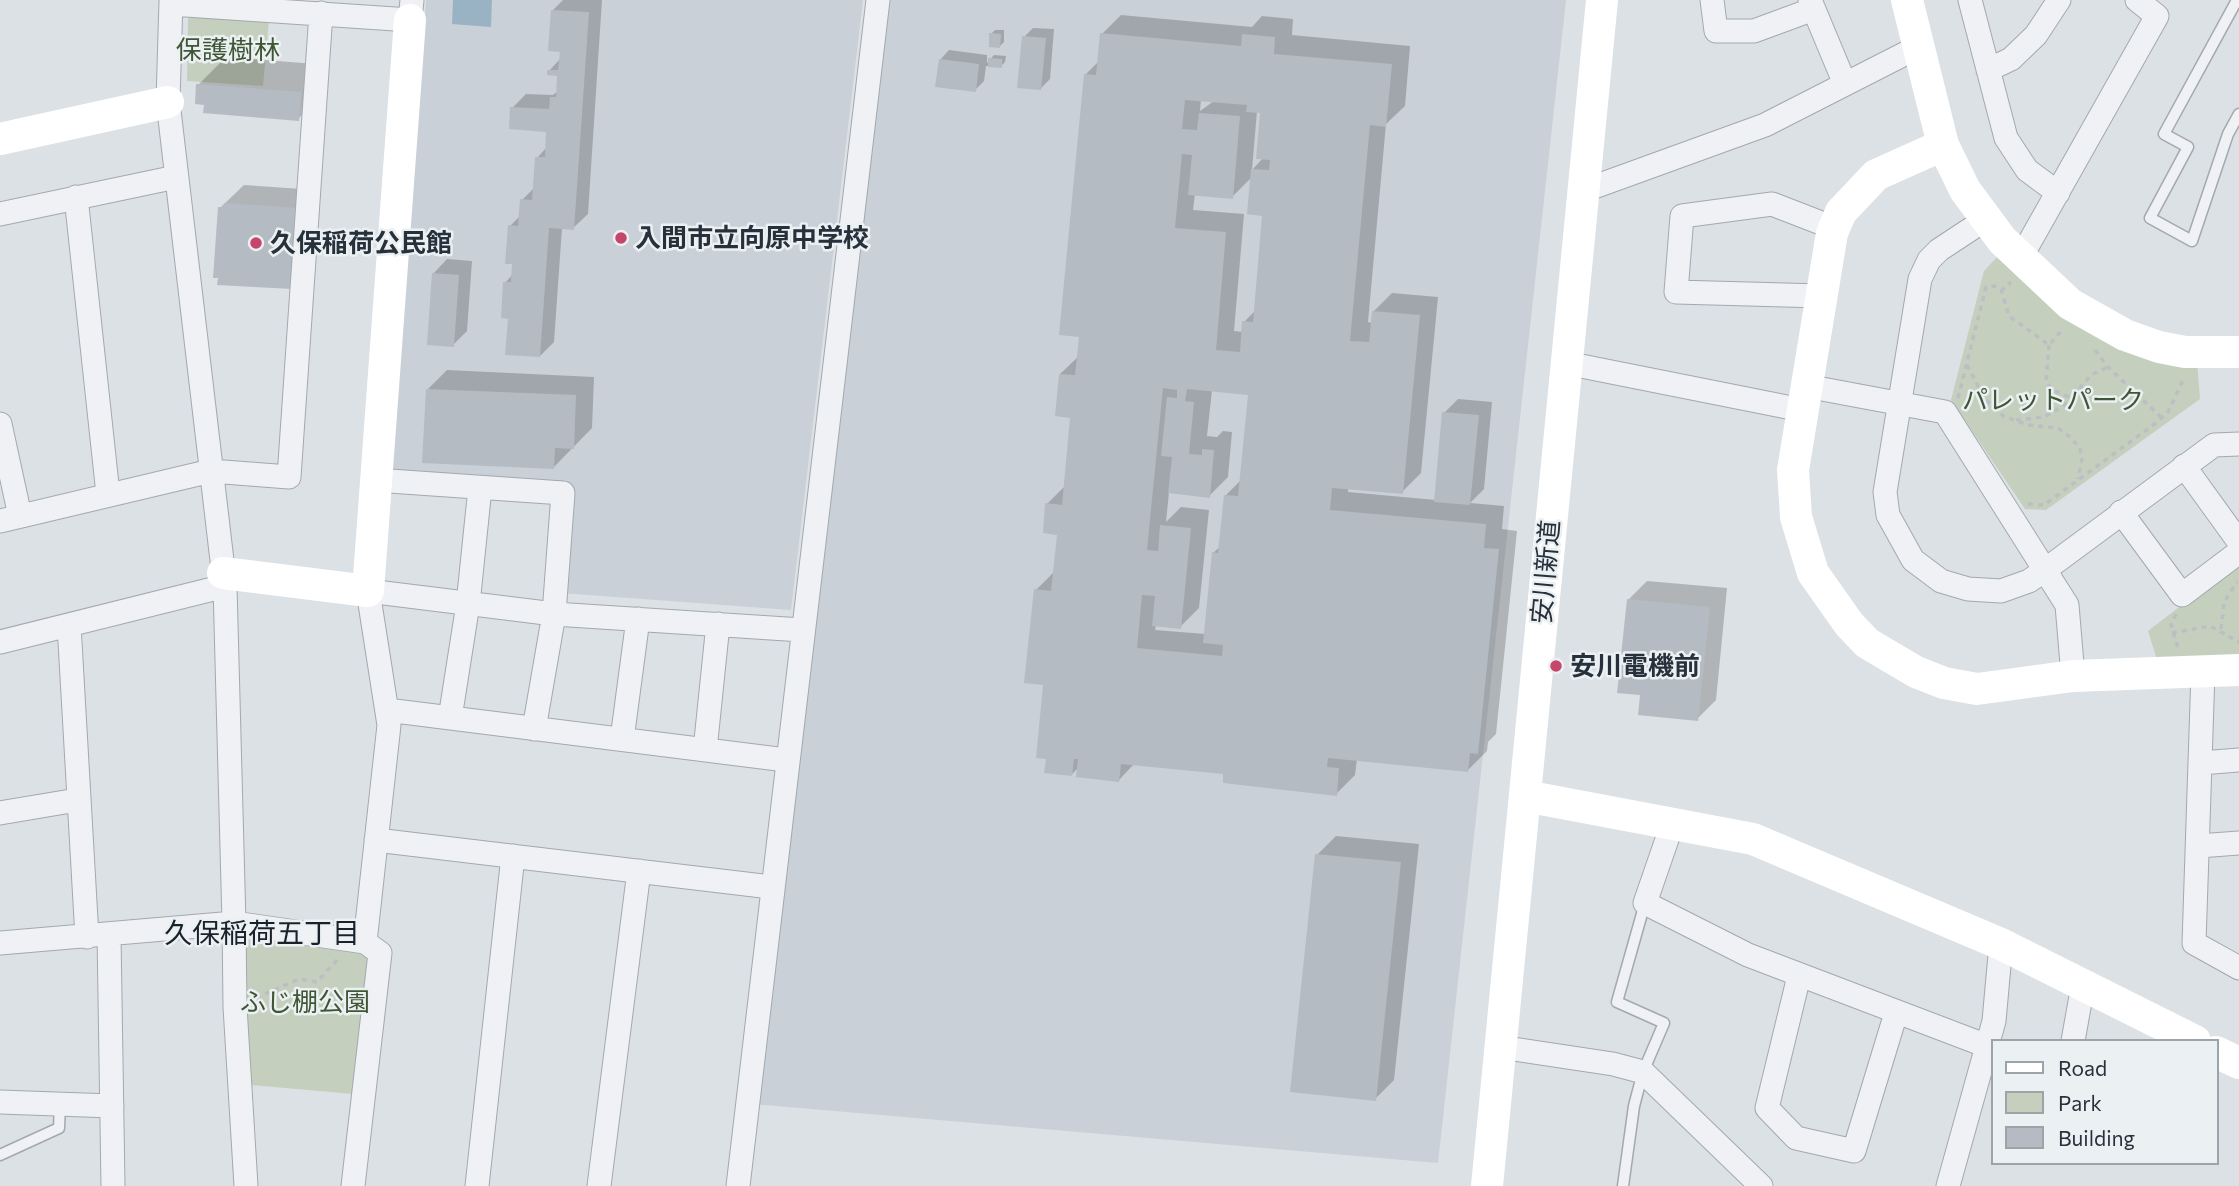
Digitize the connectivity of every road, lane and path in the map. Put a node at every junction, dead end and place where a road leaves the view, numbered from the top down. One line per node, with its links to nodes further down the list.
1 (878, 0): 68 (street)
2 (1602, 0): 21 (street, 安川新道)
3 (1712, 0): 10 (street)
4 (1907, 0): 13 (street)
5 (1970, 0): 14 (street)
6 (2059, 0): 14 (street)
7 (2137, 0): 22 (street)
8 (2238, 0): 17 (lane)
9 (171, 2): 12 (street); 16 (street)
10 (1811, 5): 15 (street)
11 (411, 10): 12 (street); 48 (street)
12 (321, 13): 47 (street)
13 (1918, 47): 15 (street); 19 (street)
14 (1989, 70): 22 (street)
15 (1845, 84): 21 (street)
16 (169, 102): 18 (street); 20 (street)
17 (2239, 114)
18 (0, 139)
19 (1943, 145): 25 (street); 26 (street)
20 (176, 177): 23 (street); 47 (street)
21 (1583, 191): 35 (street, 安川新道)
22 (2058, 193): 27 (street)
23 (76, 197): 24 (street); 52 (street)
24 (0, 214)
25 (1986, 219): 27 (street); 40 (street)
26 (1834, 228): 29 (street); 29 (street)
27 (2025, 263): 28 (path); 30 (street)
28 (2001, 289): 32 (path); 36 (path)
29 (1821, 296): 38 (street)
30 (2070, 322): 32 (path); 33 (street)
31 (2089, 344): 37 (path)
32 (2049, 345): 39 (path)
33 (2188, 352): 34 (street); 42 (path)
34 (2239, 352)
35 (1566, 363): 38 (street); 83 (street, 安川新道)
36 (1967, 364): 41 (path); 43 (path)
37 (2108, 367): 39 (path); 42 (path)
38 (1804, 398): 40 (street); 74 (street)
39 (2071, 398): 43 (path)
40 (1899, 401): 57 (street); 57 (street)
41 (1965, 408)
42 (2162, 418): 49 (path)
43 (2013, 420): 49 (path)
44 (0, 424): 54 (street)
45 (2239, 444): 46 (street)
46 (2184, 466): 53 (street); 55 (street)
47 (211, 471): 52 (street); 58 (street)
48 (375, 480): 50 (street); 60 (street)
49 (2077, 481): 51 (path)
50 (480, 488): 61 (street); 63 (street)
51 (2021, 494)
52 (108, 495): 54 (street)
53 (2121, 512): 56 (street); 57 (street)
54 (10, 519)
55 (2239, 542)
56 (2239, 552)
57 (2045, 570): 74 (street)
58 (224, 580): 60 (street); 66 (street); 94 (street)
59 (2239, 581): 67 (path)
60 (368, 591): 61 (street); 75 (street)
61 (468, 604): 63 (street); 76 (street)
62 (2180, 610): 69 (path)
63 (554, 614): 64 (street); 77 (street)
64 (638, 619): 65 (street); 78 (street)
65 (718, 624): 68 (street); 79 (street)
66 (69, 625): 70 (street); 84 (street)
67 (2221, 629): 69 (path); 71 (path)
68 (802, 630): 80 (street)
69 (2172, 633): 73 (path)
70 (0, 642)
71 (2239, 642)
72 (2239, 670): 73 (street)
73 (2200, 672): 74 (street); 82 (street)
74 (2073, 676)
75 (387, 710): 76 (street); 87 (street)
76 (450, 718): 77 (street)
77 (534, 729): 78 (street)
78 (622, 739): 79 (street)
79 (705, 750): 80 (street)
80 (786, 760): 92 (street)
81 (2239, 760): 82 (street)
82 (2201, 763): 89 (street)
83 (1525, 796): 86 (street); 107 (street, 安川新道)
84 (77, 800): 85 (street); 95 (street)
85 (0, 813)
86 (1673, 822): 93 (street); 98 (street)
87 (376, 840): 90 (street); 96 (street)
88 (2239, 843): 89 (street)
89 (2199, 846): 99 (street)
90 (513, 856): 91 (street); 118 (street)
91 (639, 871): 92 (street); 119 (street)
92 (771, 887): 120 (street)
93 (1645, 903): 100 (street); 110 (lane)
94 (234, 923): 95 (street); 96 (street); 102 (street)
95 (98, 936): 97 (street); 113 (street)
96 (361, 941): 102 (path); 117 (street)
97 (0, 943)
98 (2001, 944): 101 (street); 106 (street)
99 (2238, 967)
100 (1799, 976): 103 (street); 103 (street)
101 (2083, 985): 104 (street); 105 (street)
102 (235, 1007): 116 (street)
103 (1896, 1013): 106 (street)
104 (2180, 1037)
105 (2073, 1039)
106 (1987, 1046): 124 (street)
107 (1500, 1047): 110 (street); 121 (street, 安川新道)
108 (2218, 1053): 109 (street)
109 (2239, 1063)
110 (1643, 1072): 122 (lane); 123 (street)
111 (0, 1102): 112 (street)
112 (60, 1104): 113 (street); 114 (lane)
113 (112, 1106): 115 (street)
114 (0, 1155)
115 (113, 1186)
116 (246, 1186)
117 (353, 1186)
118 (477, 1186)
119 (599, 1186)
120 (738, 1186)
121 (1487, 1186)
122 (1623, 1186)
123 (1761, 1186)
124 (1948, 1186)

